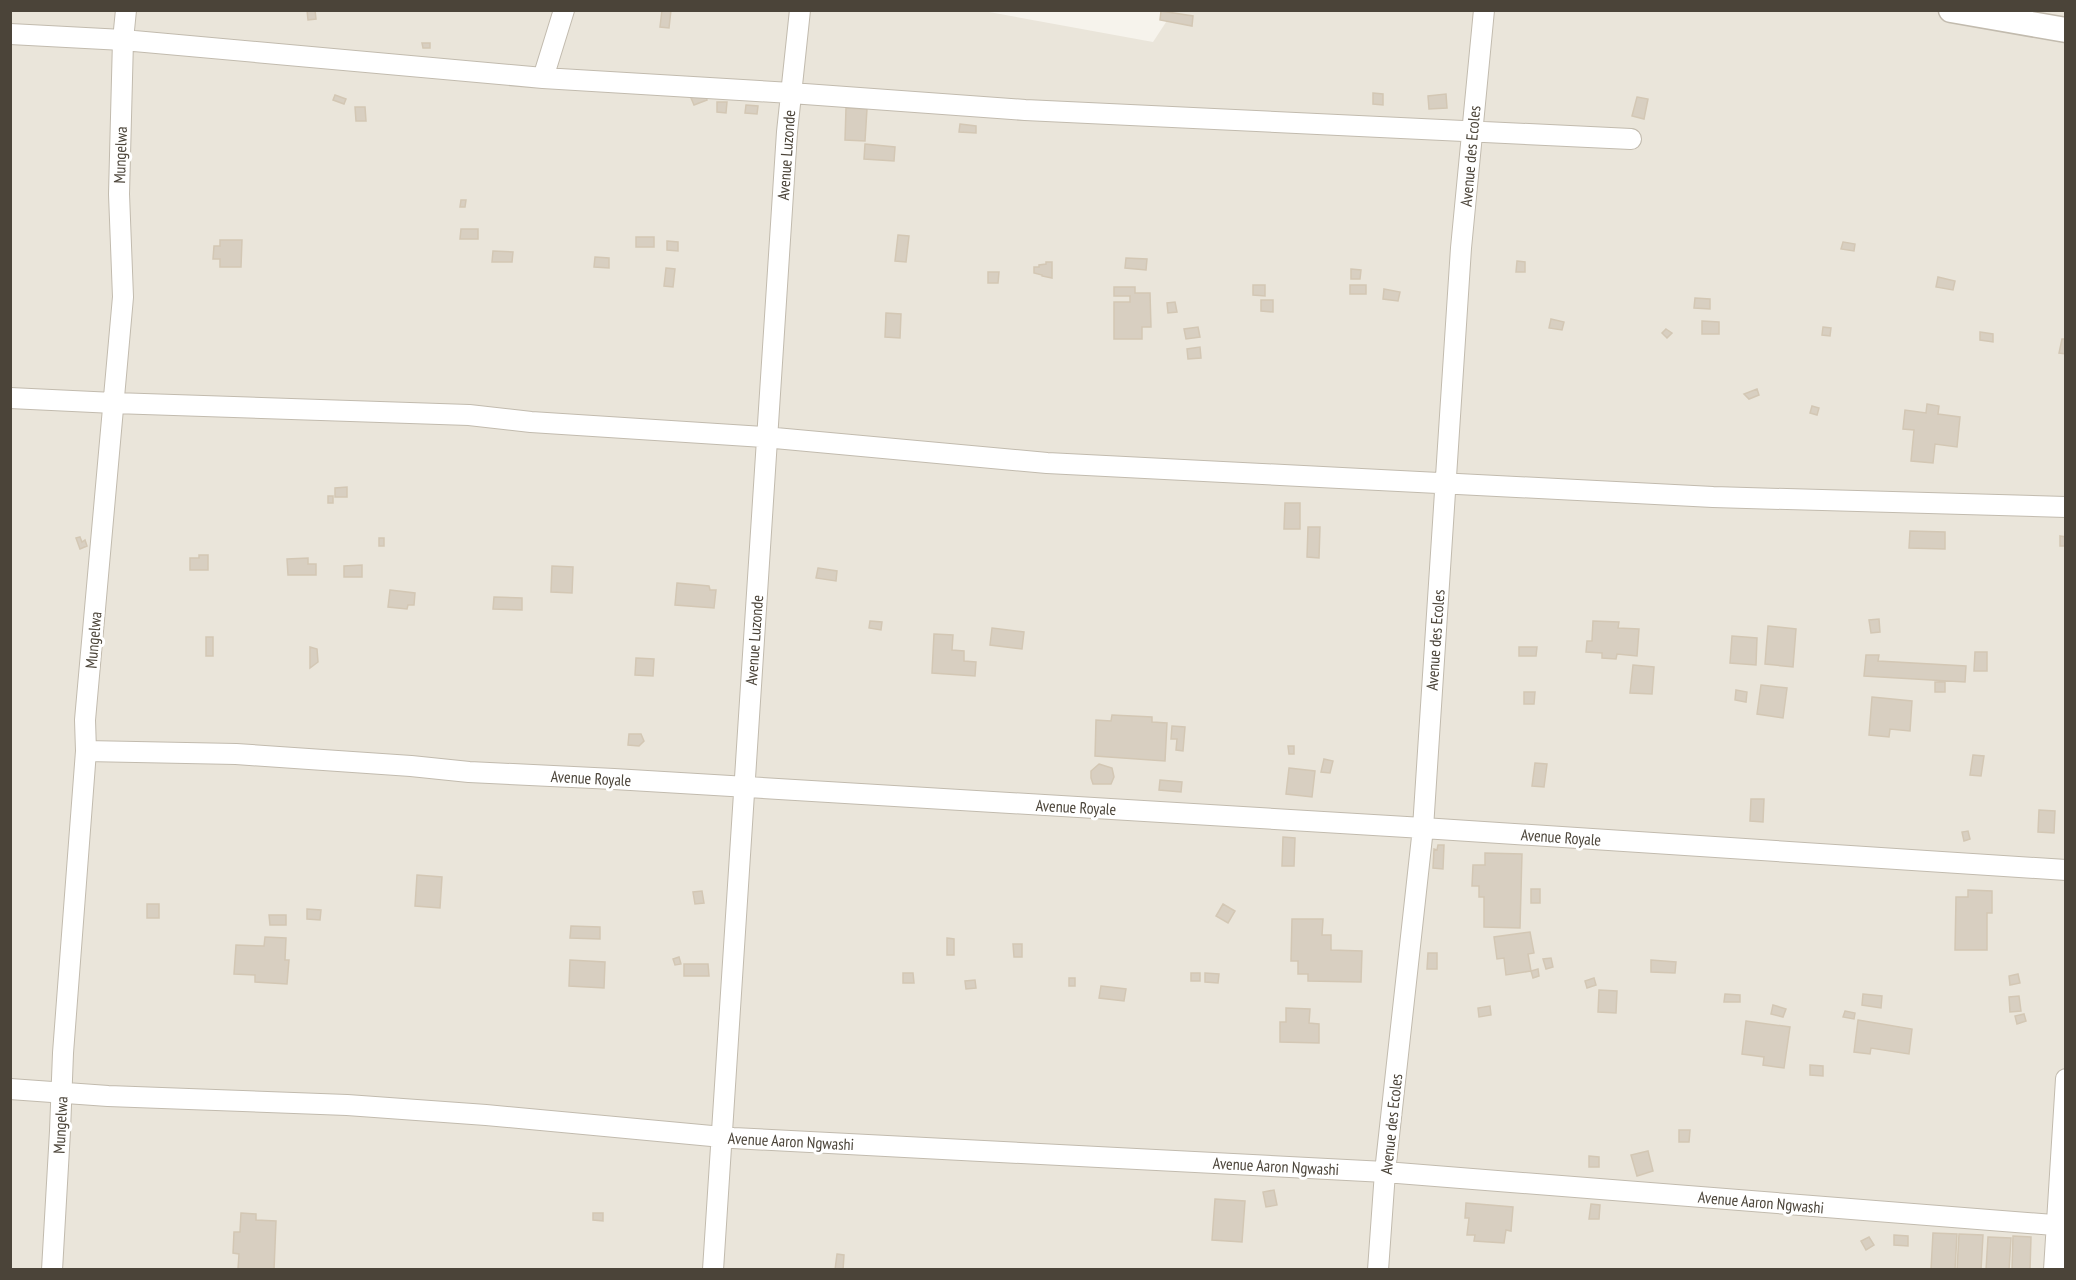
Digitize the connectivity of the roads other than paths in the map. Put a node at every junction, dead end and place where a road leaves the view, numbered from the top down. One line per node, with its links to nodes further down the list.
1 (126, 10): 8 (street, Mungelwa)
2 (564, 10): 9 (street)
3 (800, 10): 10 (street, Avenue Luzonde)
4 (1484, 10): 11 (street, Avenue des Ecoles)
5 (1951, 10): 6 (street)
6 (2066, 30)
7 (10, 34): 8 (street)
8 (123, 40): 9 (street); 14 (street, Mungelwa)
9 (543, 78): 10 (street)
10 (791, 93): 11 (street); 15 (street, Avenue Luzonde)
11 (1472, 132): 12 (street); 16 (street, Avenue des Ecoles)
12 (1631, 140)
13 (10, 398): 14 (street)
14 (114, 404): 15 (street); 18 (street, Mungelwa)
15 (767, 437): 16 (street); 19 (street, Avenue Luzonde)
16 (1446, 482): 17 (street); 20 (street, Avenue des Ecoles)
17 (2066, 507)
18 (86, 752): 19 (street, Avenue Royale); 24 (street, Mungelwa)
19 (744, 787): 20 (street, Avenue Royale); 25 (street, Avenue Luzonde)
20 (1423, 828): 21 (street, Avenue Royale); 26 (street, Avenue des Ecoles)
21 (2066, 870)
22 (2066, 1079): 27 (street)
23 (10, 1089): 24 (street, Avenue Aaron Ngwashi)
24 (62, 1093): 25 (street, Avenue Aaron Ngwashi); 28 (street, Mungelwa)
25 (721, 1137): 26 (street, Avenue Aaron Ngwashi); 29 (street, Avenue Luzonde)
26 (1385, 1172): 27 (street, Avenue Aaron Ngwashi); 30 (street, Avenue des Ecoles)
27 (2061, 1225): 31 (street)
28 (52, 1269)
29 (713, 1269)
30 (1378, 1269)
31 (2054, 1269)

